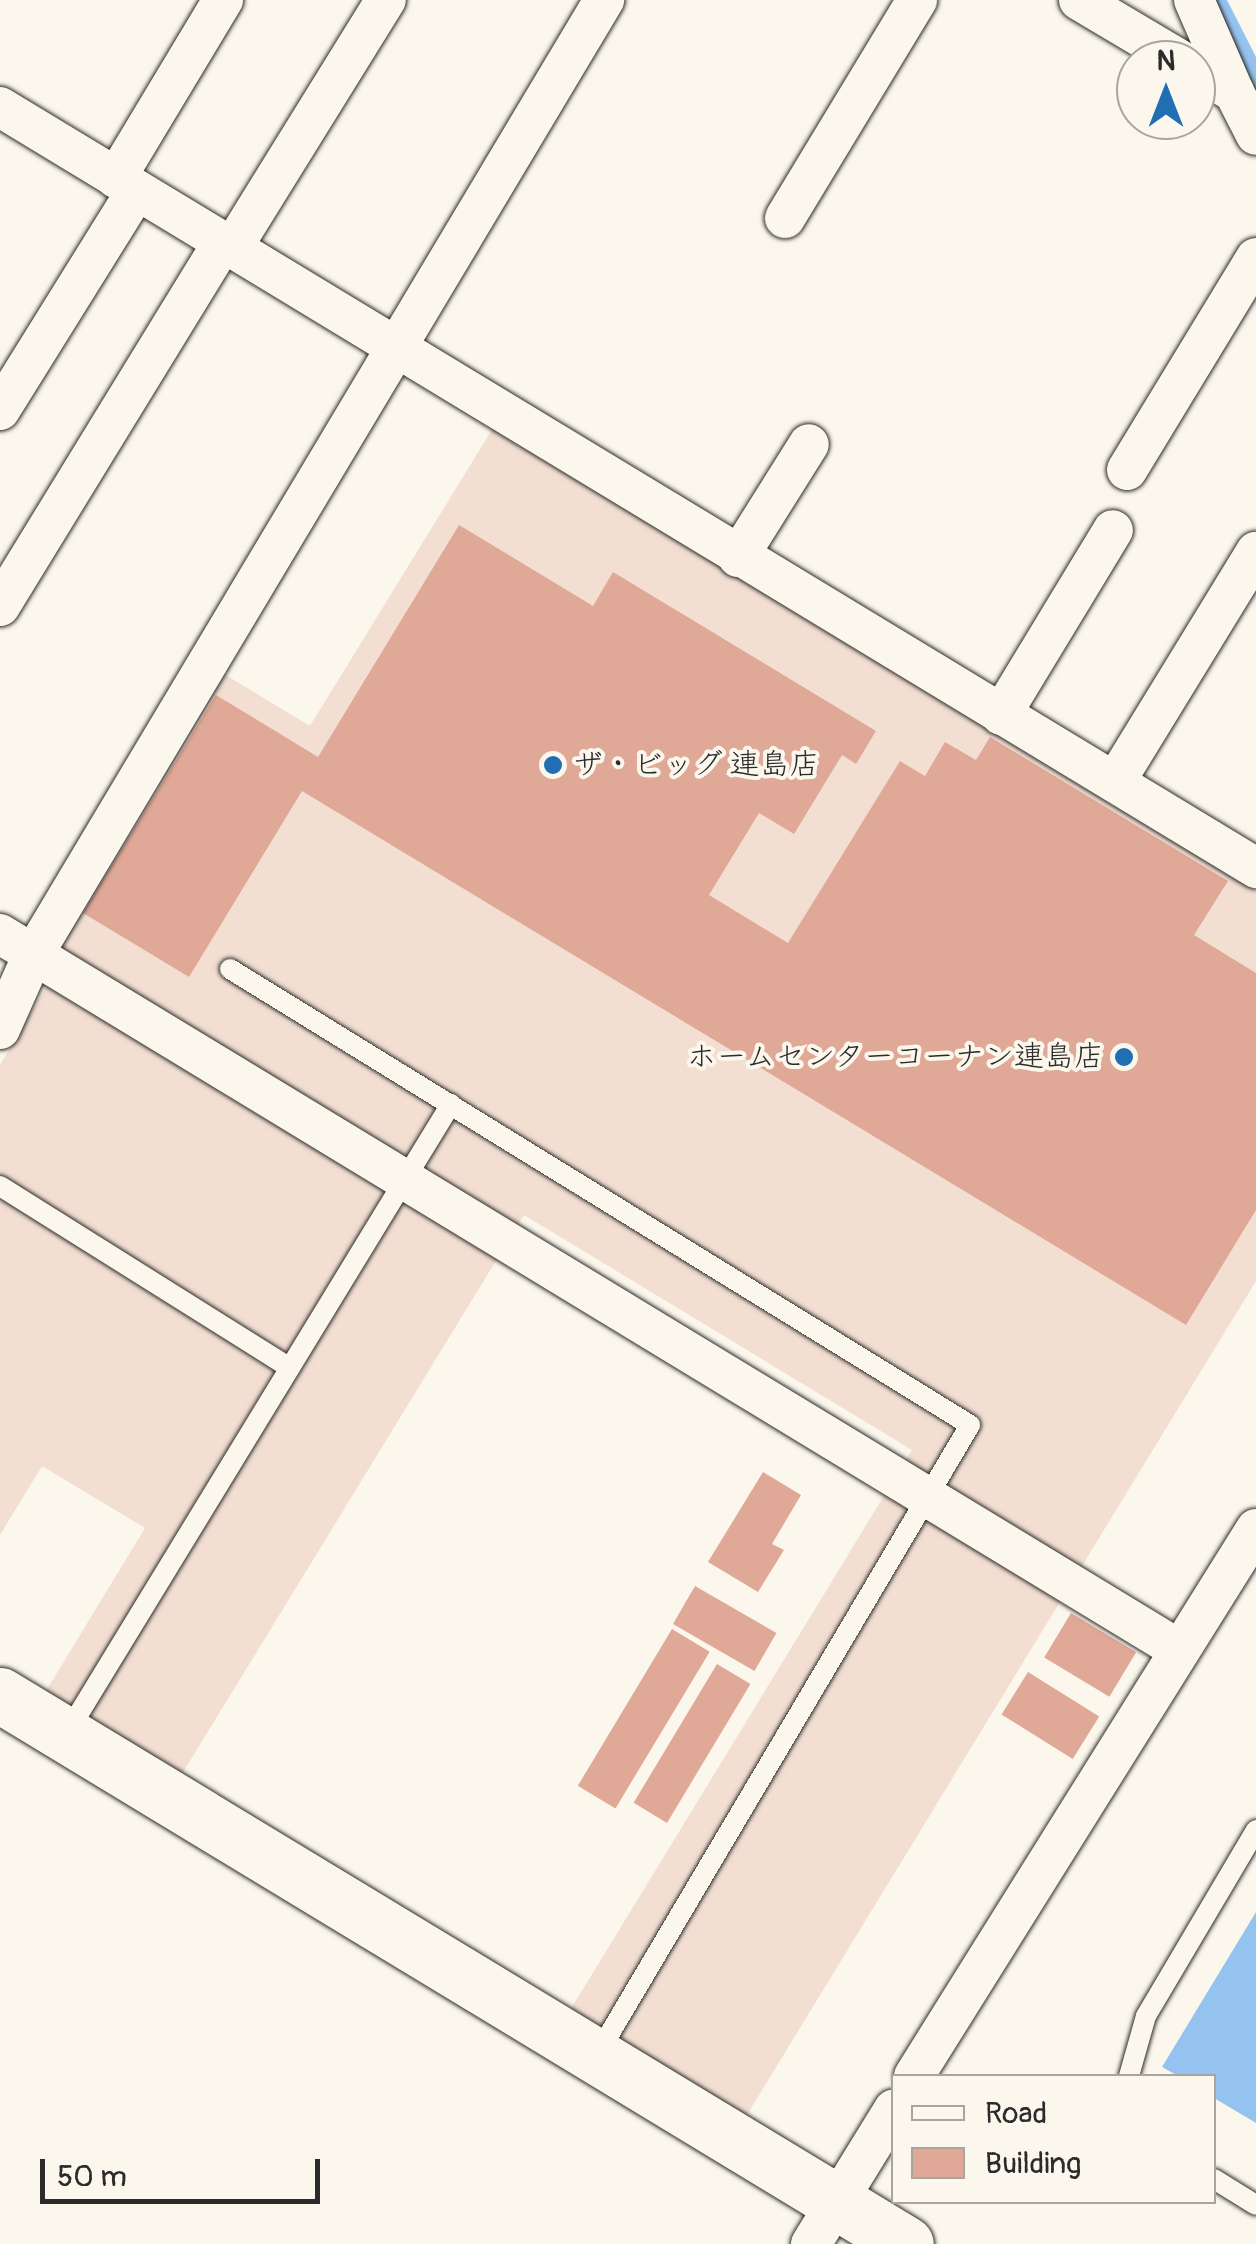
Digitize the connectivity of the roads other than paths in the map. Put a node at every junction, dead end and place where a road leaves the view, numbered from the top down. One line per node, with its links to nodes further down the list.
1 (223, 0): 12 (street)
2 (386, 0): 14 (street)
3 (604, 0): 16 (street)
4 (917, 0): 13 (street)
5 (1079, 0): 7 (street)
6 (1194, 0): 9 (street)
7 (1146, 40)
8 (1216, 81): 9 (street)
9 (1234, 92): 11 (street)
10 (0, 106): 12 (street)
11 (1256, 135)
12 (126, 186): 14 (street); 17 (street)
13 (785, 218)
14 (227, 245): 16 (street); 23 (street)
15 (1256, 258): 19 (street)
16 (394, 346): 22 (street); 27 (street)
17 (0, 410)
18 (809, 444): 22 (street)
19 (1127, 470)
20 (1113, 530): 24 (street)
21 (1256, 552): 25 (street)
22 (738, 557): 24 (street)
23 (0, 606)
24 (1001, 715): 25 (street)
25 (1115, 782): 26 (street)
26 (1256, 868)
27 (16, 944): 29 (street); 31 (street)
28 (230, 969): 30 (lane)
29 (0, 1029)
30 (451, 1104): 31 (lane); 34 (lane)
31 (406, 1177): 33 (lane); 34 (street)
32 (0, 1186): 33 (lane)
33 (290, 1368): 38 (lane)
34 (928, 1496): 36 (street); 40 (lane)
35 (1256, 1529): 36 (street)
36 (1178, 1650): 41 (street)
37 (0, 1695): 38 (street)
38 (66, 1735): 40 (street)
39 (1256, 1830): 42 (lane)
40 (596, 2056): 46 (street)
41 (915, 2074)
42 (1129, 2074)
43 (891, 2114): 46 (street)
44 (1216, 2180): 45 (lane)
45 (1256, 2205)
46 (823, 2223): 47 (street)
47 (906, 2244)

